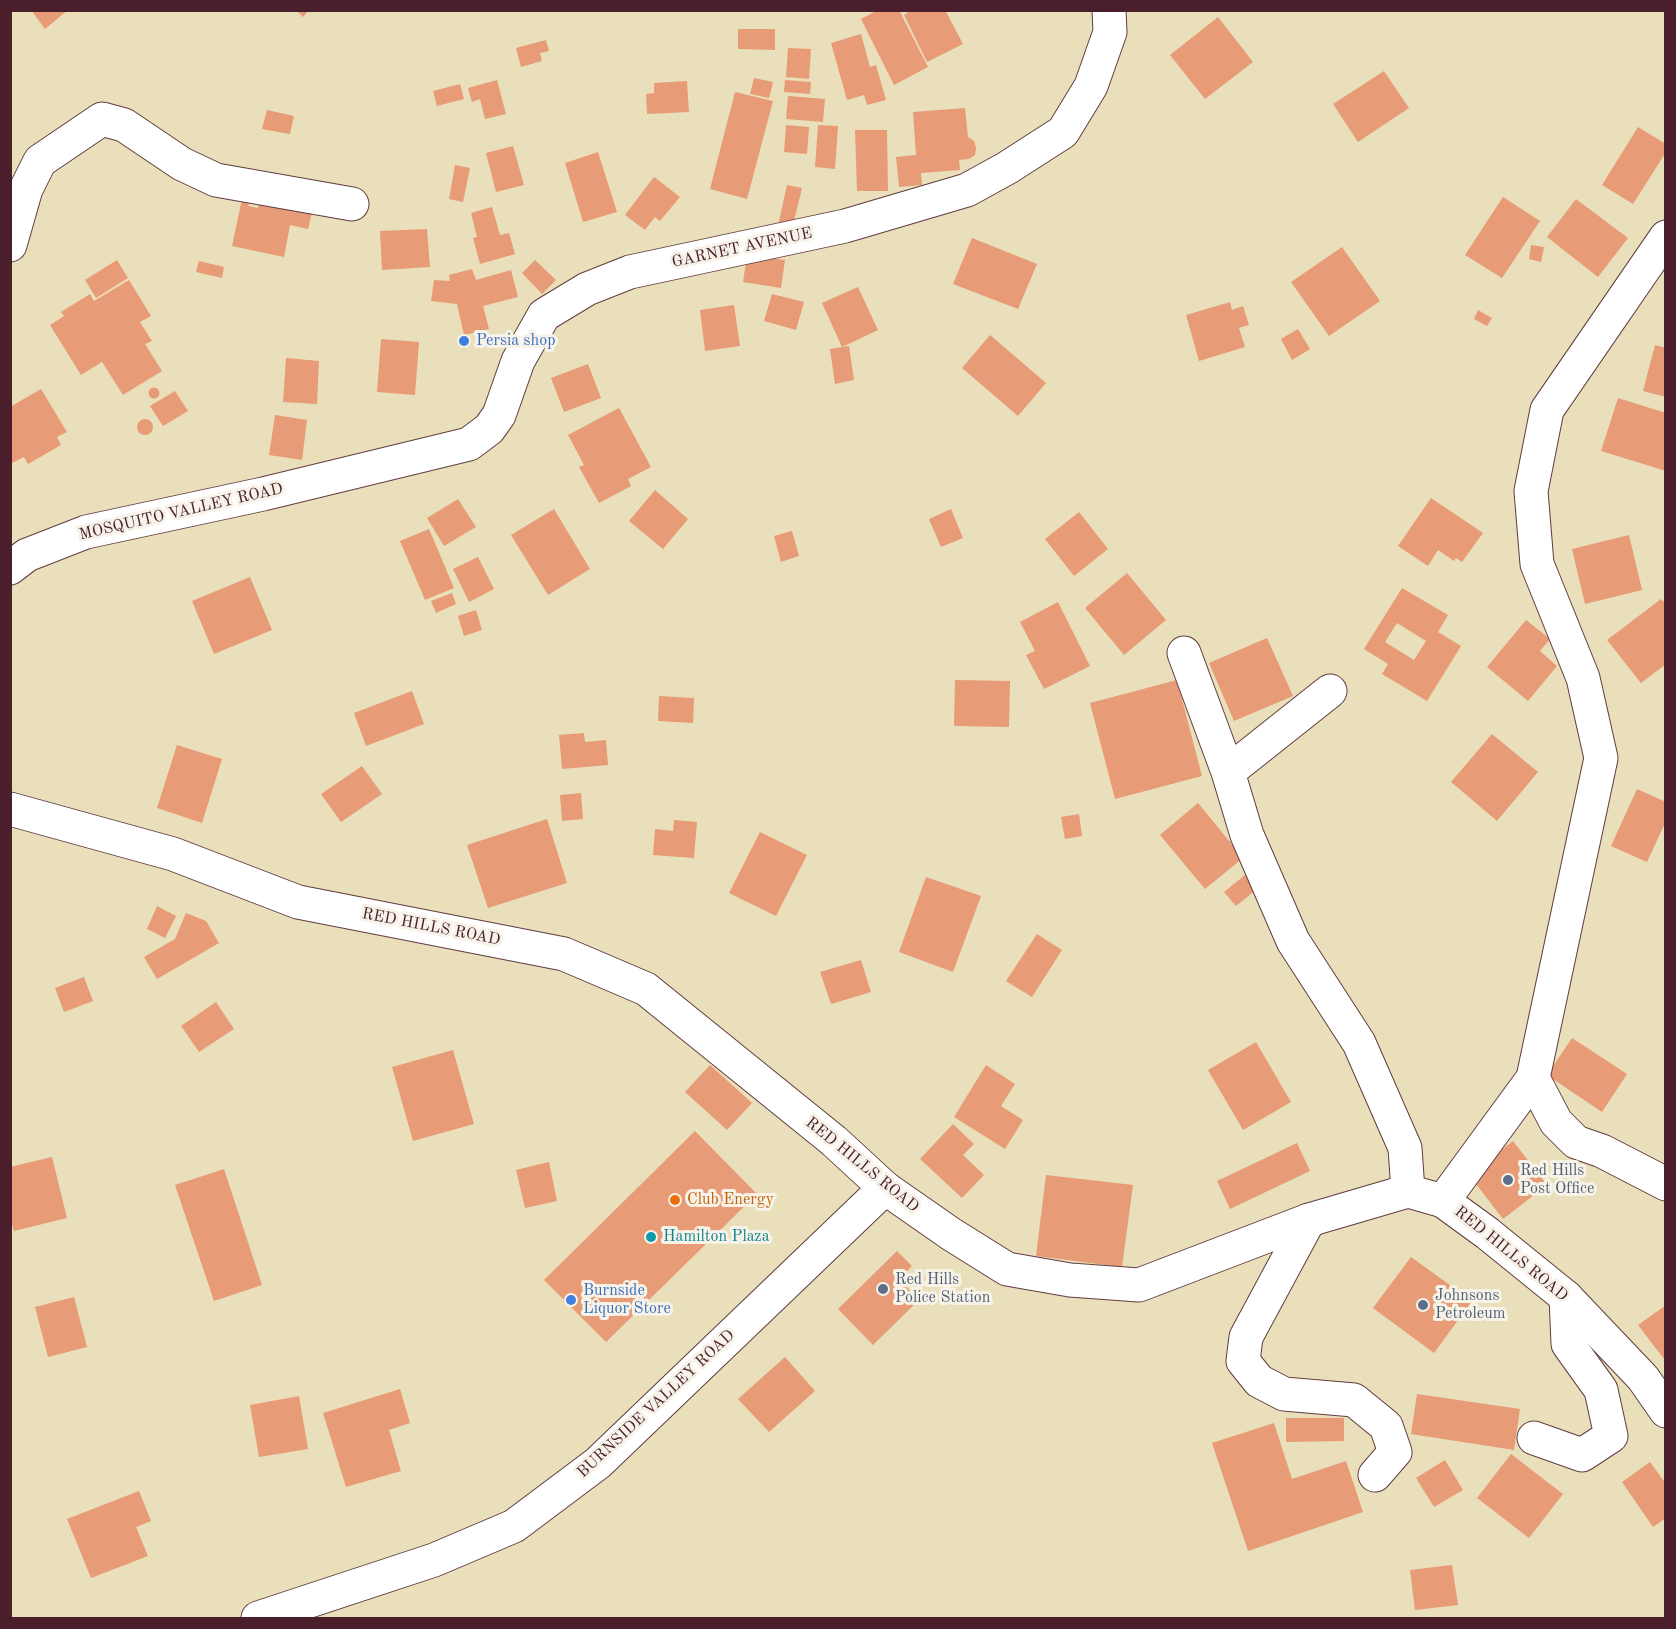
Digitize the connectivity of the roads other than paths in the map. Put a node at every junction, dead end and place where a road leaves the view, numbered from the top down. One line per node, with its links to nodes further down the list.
1 (1109, 10): 5 (street, GARNET AVENUE)
2 (352, 204): 4 (street)
3 (1665, 237): 11 (street)
4 (10, 245)
5 (357, 470): 6 (street, MOSQUITO VALLEY ROAD)
6 (10, 568)
7 (1184, 653): 9 (street)
8 (1330, 691): 9 (street)
9 (1228, 772): 14 (street)
10 (10, 809): 13 (street, RED HILLS ROAD)
11 (1533, 1078): 12 (street); 15 (street)
12 (1665, 1184)
13 (885, 1188): 16 (street, RED HILLS ROAD); 21 (street, BURNSIDE VALLEY ROAD)
14 (1408, 1191): 15 (street, RED HILLS ROAD); 16 (street, RED HILLS ROAD)
15 (1443, 1201): 17 (street, RED HILLS ROAD)
16 (1309, 1220): 20 (street)
17 (1566, 1297): 18 (street, RED HILLS ROAD); 19 (street)
18 (1665, 1411)
19 (1534, 1438)
20 (1375, 1475)
21 (258, 1618)

